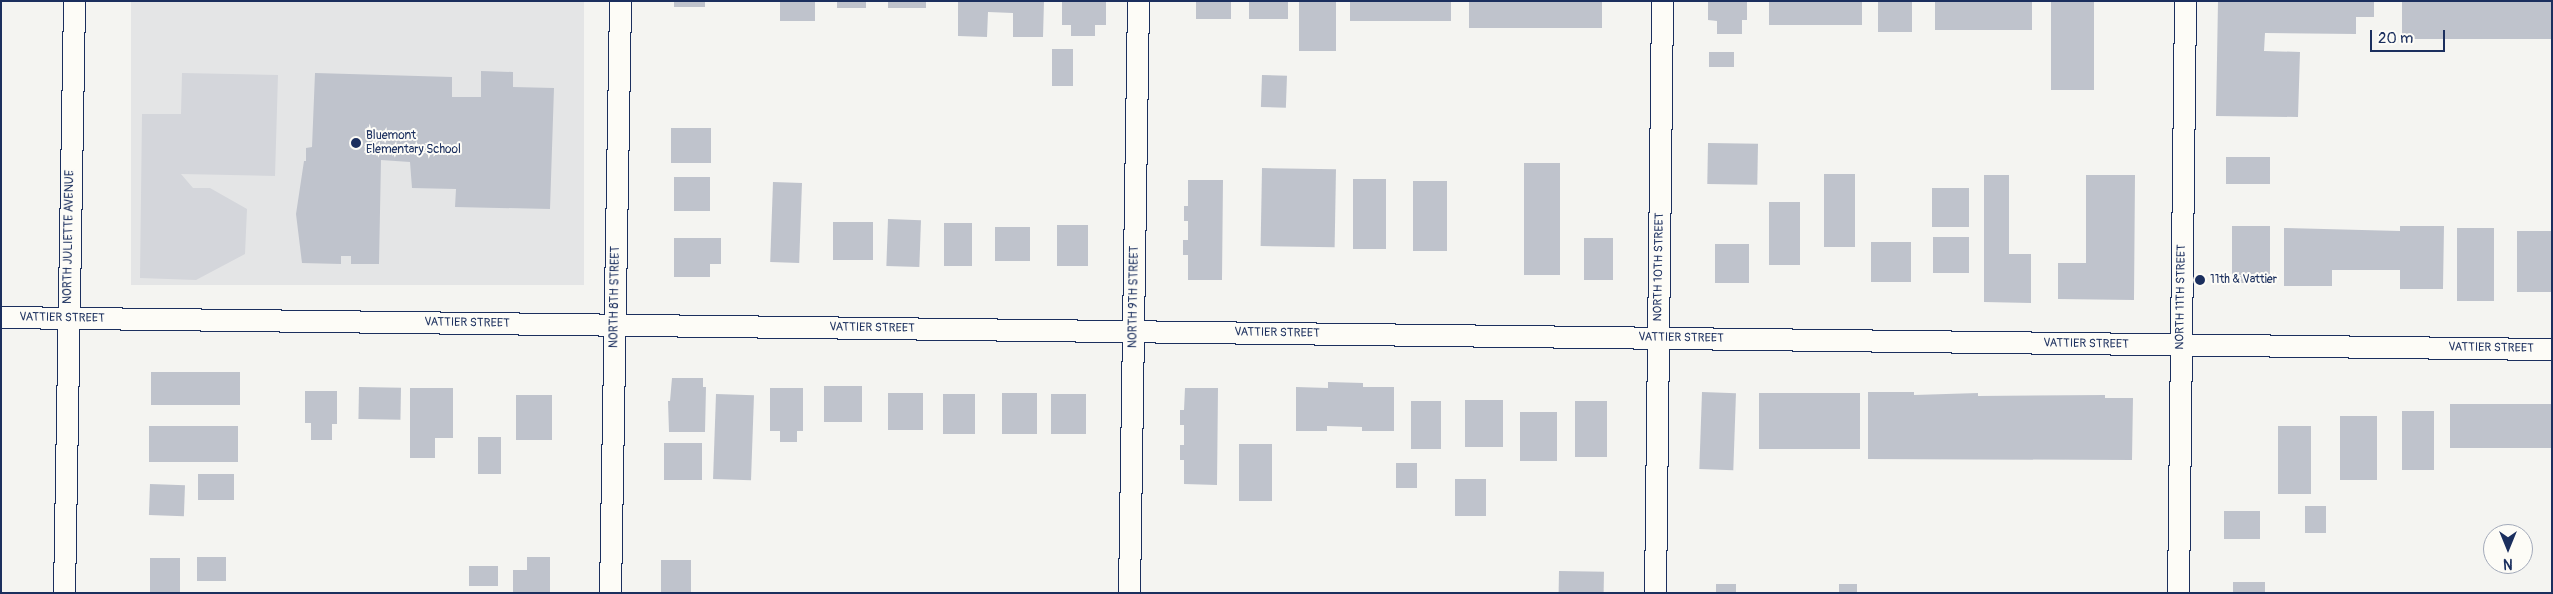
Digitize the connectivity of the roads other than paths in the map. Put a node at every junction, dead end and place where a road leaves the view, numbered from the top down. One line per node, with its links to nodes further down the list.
1 (74, 1): 7 (street, NORTH JULIETTE AVENUE)
2 (620, 1): 8 (street, NORTH 8TH STREET)
3 (1138, 1): 9 (street, NORTH 9TH STREET)
4 (1662, 1): 10 (street, NORTH 10TH STREET)
5 (2185, 1): 11 (street, NORTH 11TH STREET)
6 (1, 317): 7 (street, VATTIER STREET)
7 (68, 317): 8 (street, VATTIER STREET); 13 (street, NORTH JULIETTE AVENUE)
8 (614, 326): 9 (street, VATTIER STREET); 14 (street, NORTH 8TH STREET)
9 (1134, 331): 10 (street, VATTIER STREET); 15 (street, NORTH 9TH STREET)
10 (1658, 338): 11 (street, VATTIER STREET); 16 (street, NORTH 10TH STREET)
11 (2180, 345): 12 (street, VATTIER STREET); 17 (street, NORTH 11TH STREET)
12 (2552, 349)
13 (64, 593)
14 (610, 593)
15 (1128, 593)
16 (1655, 593)
17 (2178, 593)

